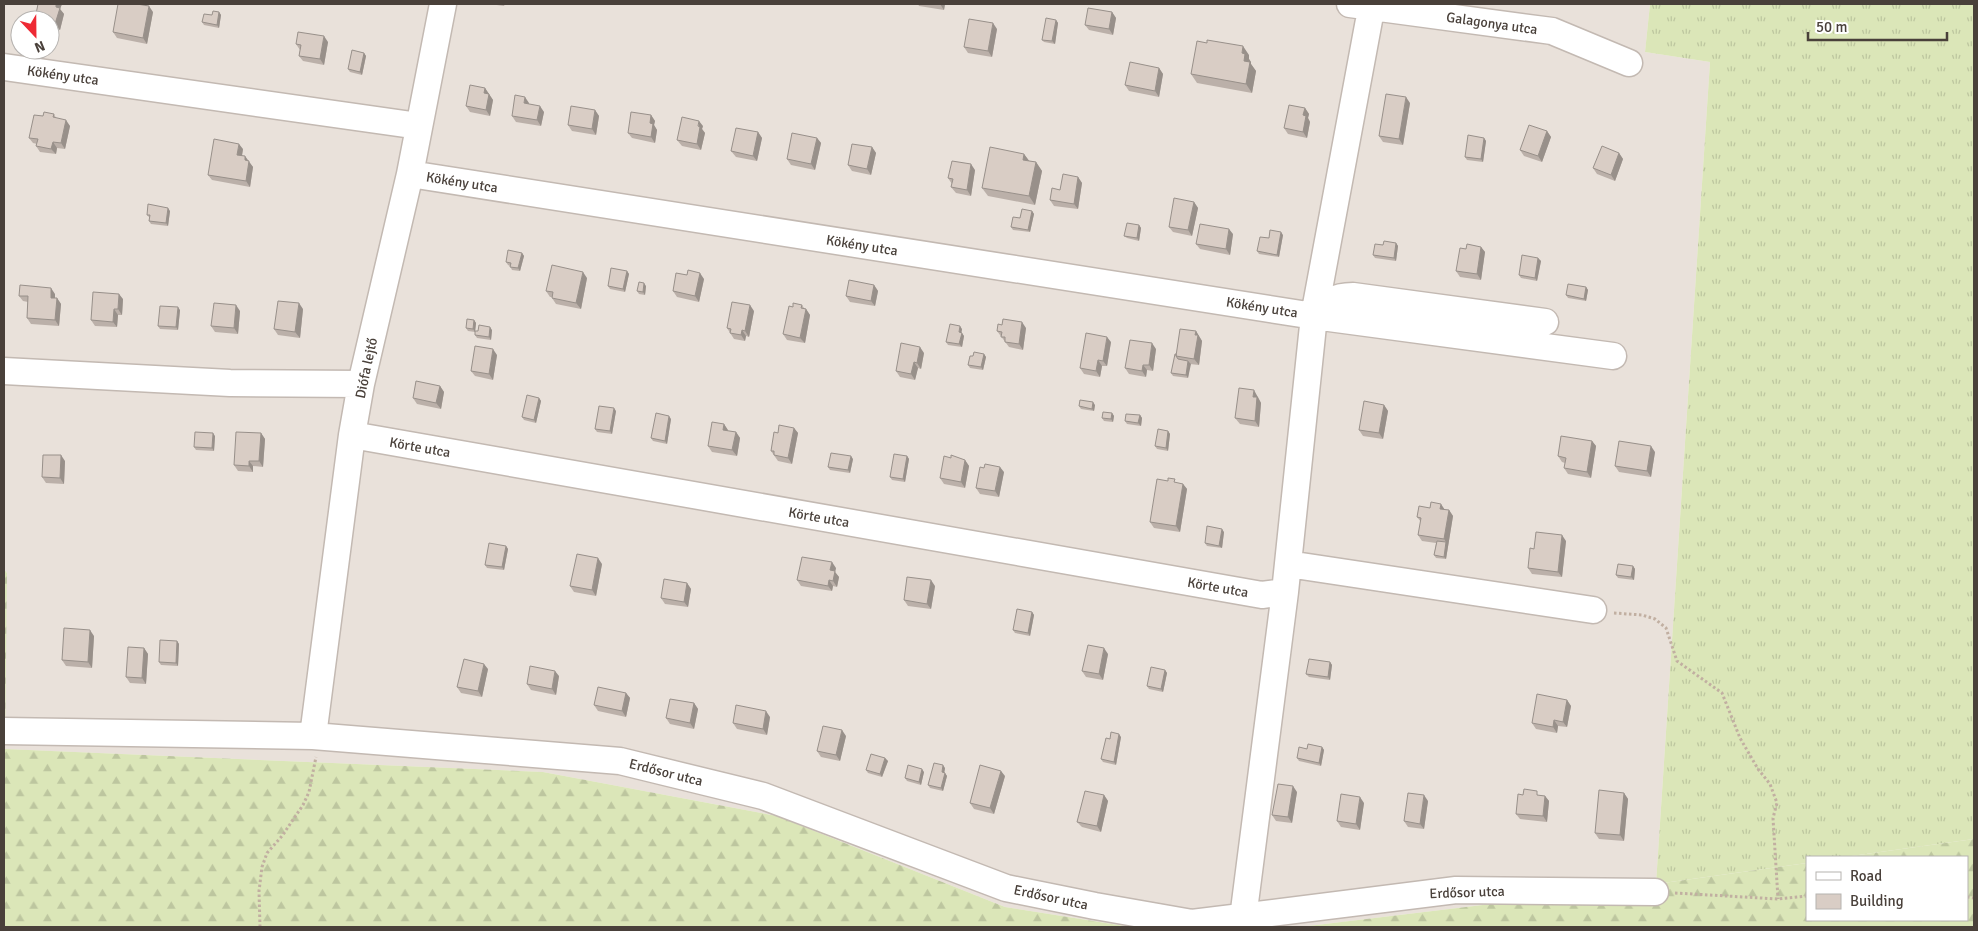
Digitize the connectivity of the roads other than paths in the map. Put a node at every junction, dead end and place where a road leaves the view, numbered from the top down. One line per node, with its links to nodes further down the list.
1 (442, 4): 5 (street, Diófa lejtő)
2 (1365, 5): 3 (street, Galagonya utca); 7 (street)
3 (1629, 63)
4 (4, 67): 5 (street, Kökény utca)
5 (419, 126): 6 (street, Diófa lejtő)
6 (410, 174): 7 (street, Kökény utca); 11 (street, Diófa lejtő)
7 (1314, 316): 8 (street, Kökény utca); 9 (street, Kökény utca); 13 (street)
8 (1545, 322)
9 (1613, 356)
10 (4, 371): 11 (street)
11 (361, 384): 12 (street, Diófa lejtő)
12 (352, 435): 14 (street, Körte utca); 17 (street, Diófa lejtő)
13 (1288, 564): 14 (street); 15 (street)
14 (1285, 592): 19 (street)
15 (1593, 610)
16 (4, 732): 17 (street, Erdősor utca)
17 (316, 736): 19 (street, Erdősor utca)
18 (1655, 892): 19 (street, Erdősor utca)
19 (1244, 918)

